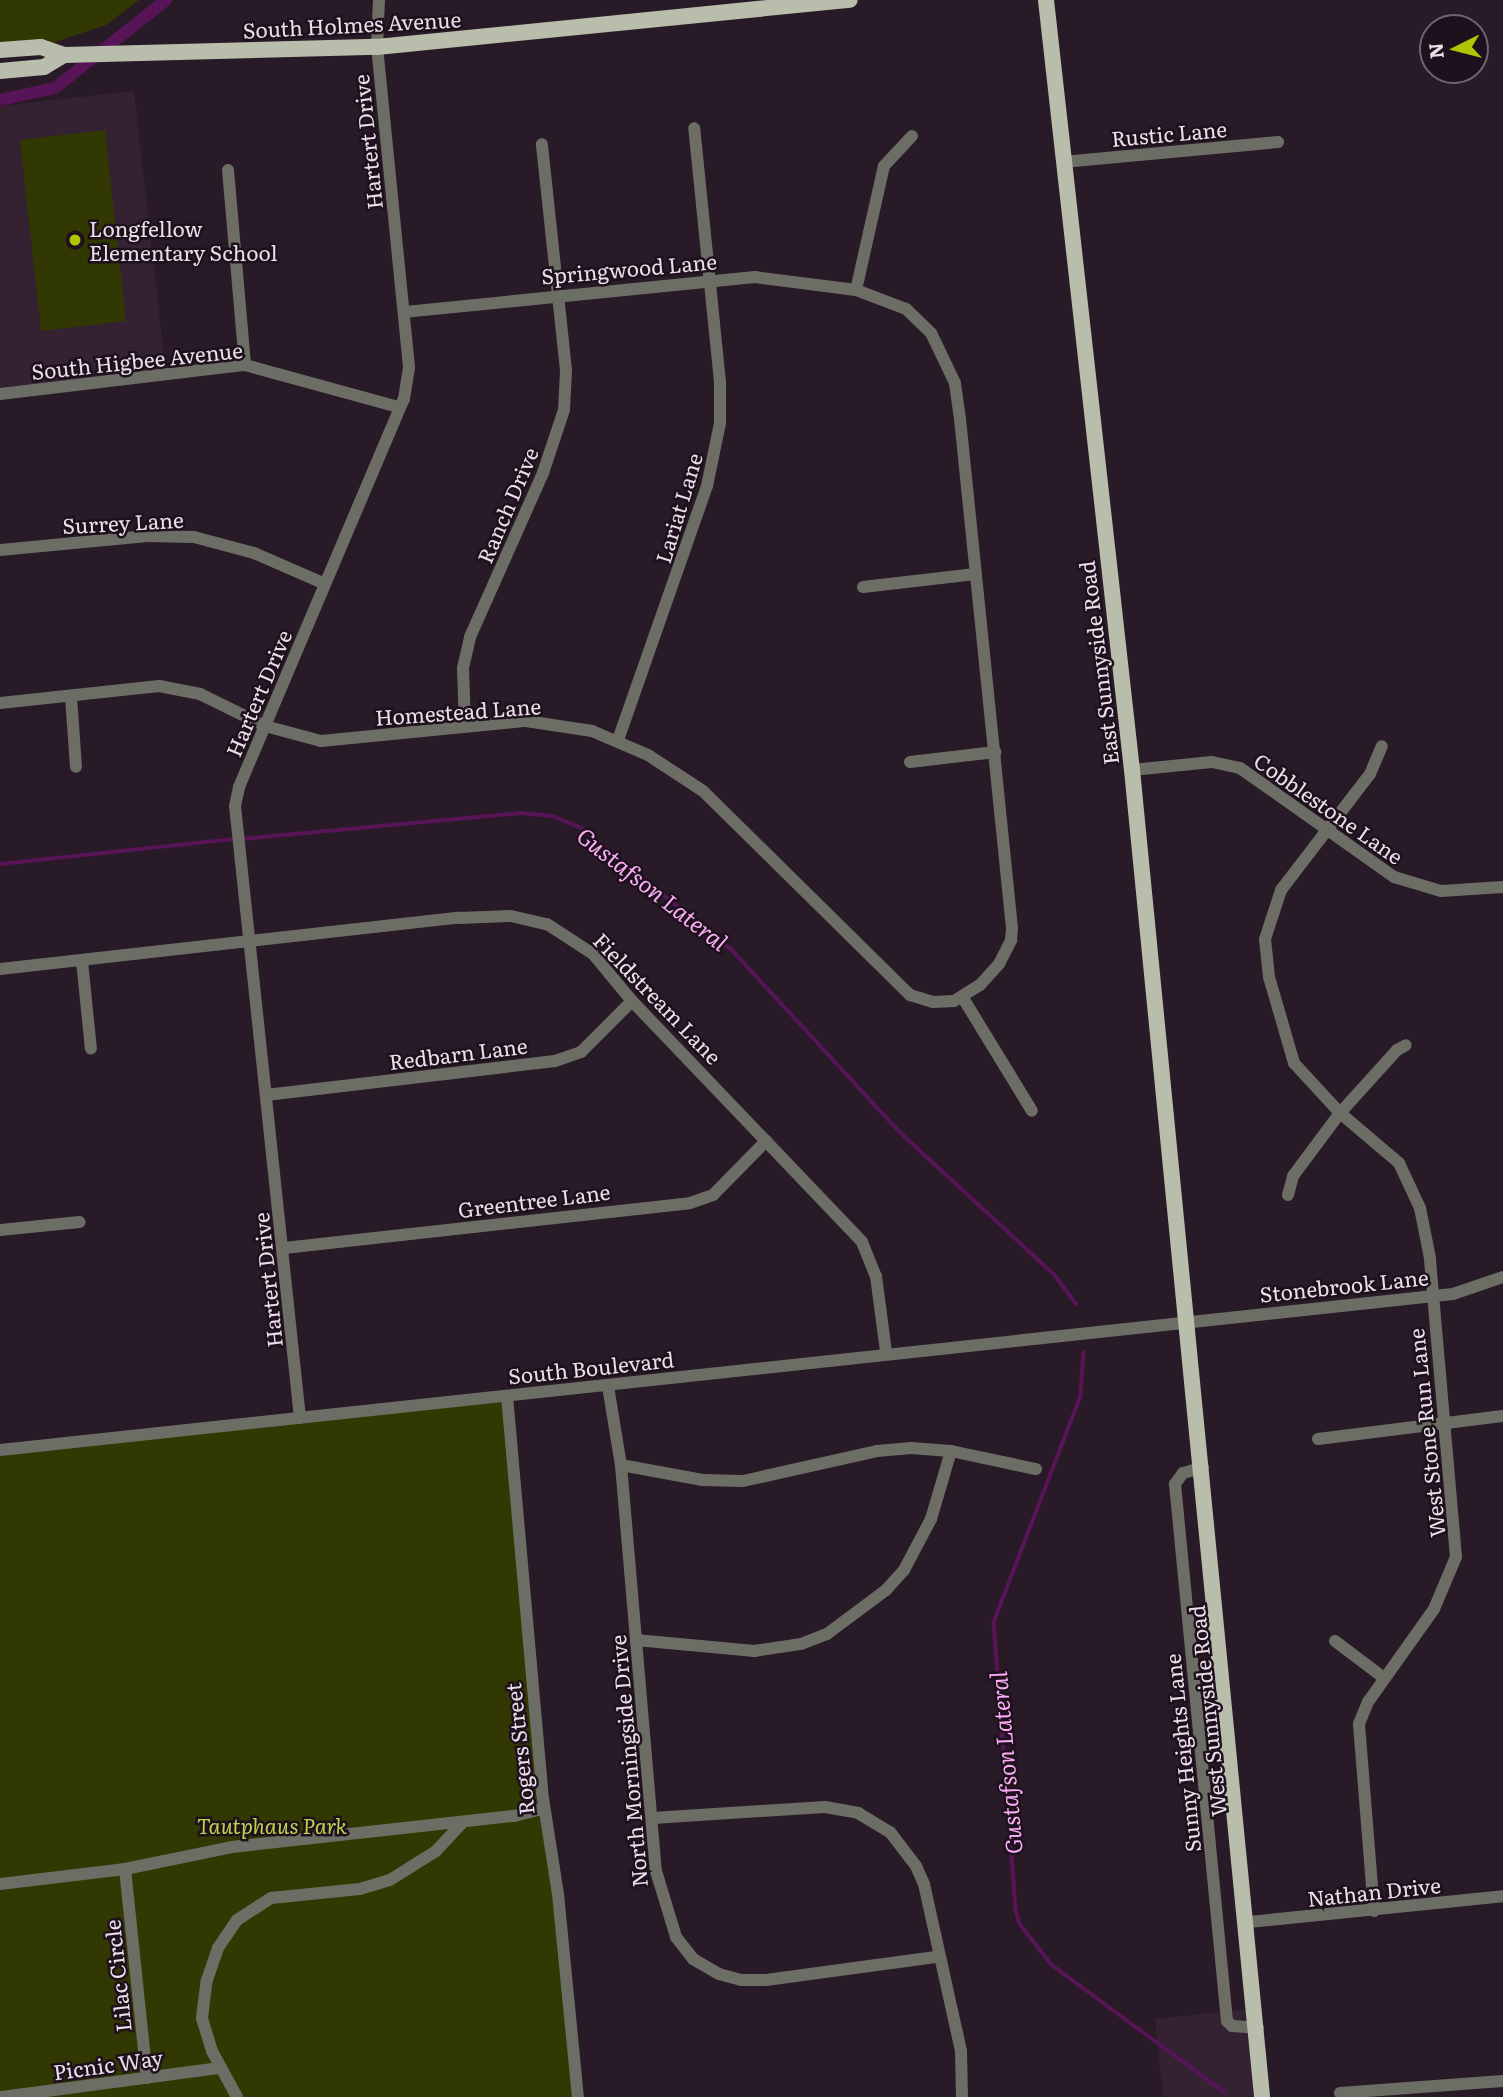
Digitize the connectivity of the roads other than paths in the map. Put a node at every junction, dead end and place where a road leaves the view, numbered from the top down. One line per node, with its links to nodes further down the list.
1 (379, 0): 4 (street, Hartert Drive)
2 (849, 0): 4 (main road, South Holmes Avenue)
3 (1046, 0): 12 (main road, East Sunnyside Road)
4 (377, 47): 6 (main road, South Holmes Avenue); 17 (street, Hartert Drive)
5 (0, 50): 6 (main road, South Holmes Avenue)
6 (65, 55): 7 (main road, South Holmes Avenue)
7 (0, 71)
8 (694, 128): 14 (street, Lariat Lane)
9 (912, 136): 15 (street)
10 (1278, 142): 12 (street, Rustic Lane)
11 (542, 144): 16 (street, Ranch Drive)
12 (1063, 162): 34 (main road, East Sunnyside Road)
13 (228, 170): 18 (street)
14 (711, 278): 15 (street, Springwood Lane); 16 (street, Springwood Lane); 29 (street, Lariat Lane)
15 (856, 290): 22 (street, Springwood Lane)
16 (557, 295): 17 (street, Springwood Lane); 28 (street, Ranch Drive)
17 (405, 312): 20 (street, Hartert Drive)
18 (245, 365): 19 (street, South Higbee Avenue); 20 (street, South Higbee Avenue)
19 (0, 394)
20 (399, 407): 23 (street, Hartert Drive)
21 (0, 550): 23 (street, Surrey Lane)
22 (975, 574): 24 (street); 31 (street, Springwood Lane)
23 (325, 584): 27 (street, Hartert Drive)
24 (863, 587)
25 (71, 697): 26 (street, Homestead Lane); 27 (street, Homestead Lane); 33 (street)
26 (0, 703)
27 (265, 726): 28 (street, Homestead Lane); 37 (street, Hartert Drive)
28 (465, 726): 29 (street, Homestead Lane)
29 (618, 740): 40 (street, Homestead Lane)
30 (1382, 746): 35 (street, West Stone Run Lane)
31 (995, 752): 32 (street); 40 (street, Springwood Lane)
32 (910, 762)
33 (76, 767)
34 (1132, 770): 35 (street, Cobblestone Lane); 54 (main road, East Sunnyside Road)
35 (1328, 828): 36 (street, Cobblestone Lane); 46 (street, West Stone Run Lane)
36 (1503, 887)
37 (248, 944): 38 (street, Fieldstream Lane); 41 (street, Fieldstream Lane); 44 (street, Hartert Drive)
38 (82, 961): 39 (street, Fieldstream Lane); 43 (street)
39 (0, 969)
40 (959, 1000): 45 (street)
41 (632, 1001): 44 (street, Redbarn Lane); 47 (street, Fieldstream Lane)
42 (1406, 1045): 46 (street)
43 (91, 1049)
44 (266, 1095): 51 (street, Hartert Drive)
45 (1032, 1111)
46 (1340, 1113): 48 (street); 53 (street, West Stone Run Lane)
47 (766, 1141): 51 (street, Greentree Lane); 55 (street, Fieldstream Lane)
48 (1288, 1195)
49 (80, 1222): 50 (street)
50 (0, 1230)
51 (284, 1248): 59 (street, Hartert Drive)
52 (1503, 1277): 53 (street, Stonebrook Lane)
53 (1431, 1296): 54 (street, Stonebrook Lane); 60 (street, West Stone Run Lane)
54 (1186, 1321): 55 (street, South Boulevard); 65 (main road, West Sunnyside Road)
55 (886, 1352): 56 (street, South Boulevard)
56 (608, 1386): 57 (street, South Boulevard); 64 (street, North Morningside Drive)
57 (506, 1396): 59 (street, South Boulevard); 70 (street, Rogers Street)
58 (1503, 1416): 60 (street)
59 (300, 1418): 62 (street, South Boulevard)
60 (1444, 1422): 61 (street); 69 (street, West Stone Run Lane)
61 (1318, 1439)
62 (0, 1450)
63 (951, 1451): 64 (street); 66 (street); 67 (street)
64 (621, 1465): 67 (street, North Morningside Drive)
65 (1203, 1467): 77 (main road, West Sunnyside Road); 79 (street, Sunny Heights Lane)
66 (1036, 1469)
67 (636, 1640): 71 (street, North Morningside Drive)
68 (1335, 1641): 69 (street)
69 (1384, 1678): 76 (street, West Stone Run Lane)
70 (543, 1809): 72 (street); 86 (street, Rogers Street)
71 (653, 1818): 78 (street); 78 (street, North Morningside Drive)
72 (463, 1822): 73 (street); 80 (street)
73 (125, 1869): 74 (street); 81 (street, Lilac Circle)
74 (0, 1884)
75 (1503, 1896): 76 (street, Nathan Drive)
76 (1374, 1911): 77 (street, Nathan Drive)
77 (1249, 1922): 79 (main road, West Sunnyside Road)
78 (937, 1957): 87 (street)
79 (1258, 2028): 88 (main road, West Sunnyside Road)
80 (220, 2068): 81 (street, Picnic Way); 85 (street)
81 (147, 2078): 84 (street, Picnic Way)
82 (1503, 2081): 83 (street)
83 (1340, 2093)
84 (2, 2097)
85 (237, 2097)
86 (578, 2097)
87 (962, 2097)
88 (1262, 2097)

